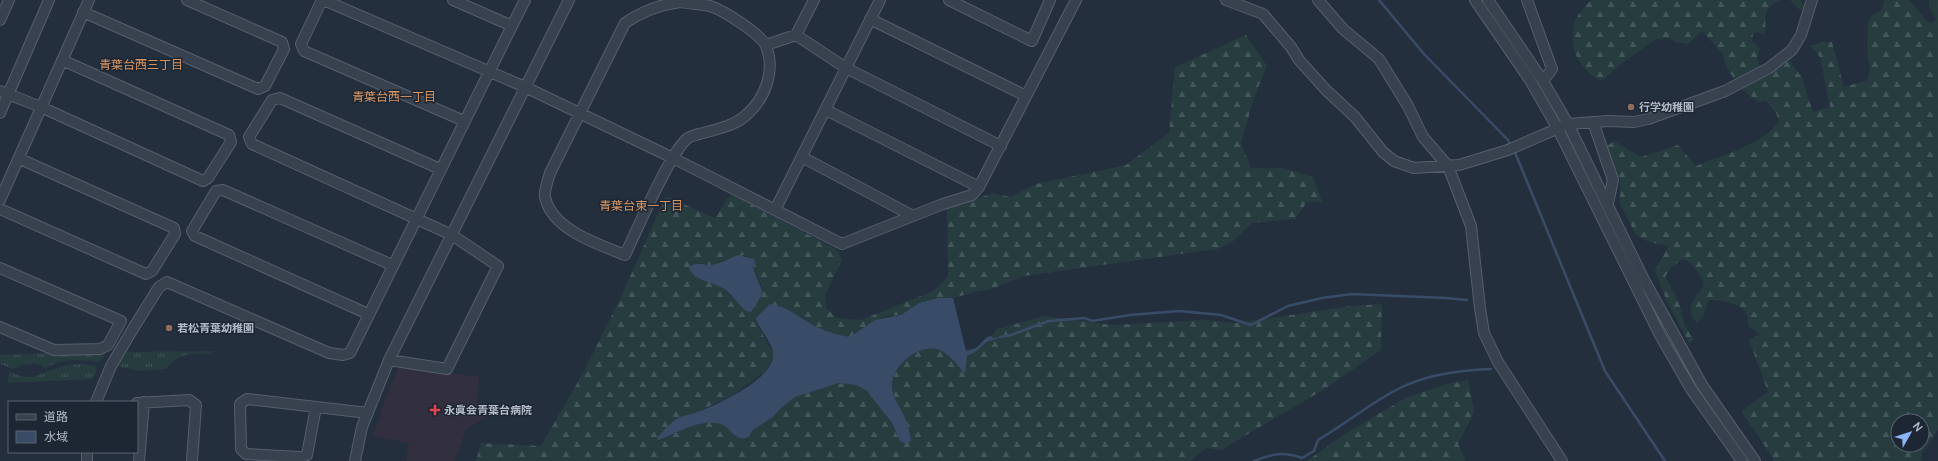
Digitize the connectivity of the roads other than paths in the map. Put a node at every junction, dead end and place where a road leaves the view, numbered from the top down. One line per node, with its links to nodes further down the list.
1 (9, 0): 21 (street)
2 (49, 0): 30 (street)
3 (89, 0): 19 (street)
4 (187, 0): 19 (street)
5 (452, 0): 22 (street)
6 (525, 0): 22 (street)
7 (568, 0): 29 (street)
8 (814, 0): 23 (street)
9 (880, 0): 20 (street)
10 (949, 0): 11 (street)
11 (1050, 0)
12 (1076, 0): 31 (street)
13 (1226, 0): 44 (street)
14 (1318, 0): 44 (street)
15 (1475, 0): 39 (street)
16 (1488, 0): 28 (street)
17 (1527, 0): 28 (street)
18 (1812, 0): 37 (street)
19 (83, 12): 25 (street)
20 (870, 19): 26 (street); 31 (street)
21 (0, 20)
22 (512, 26): 27 (street)
23 (796, 35): 24 (street); 26 (street)
24 (766, 45): 35 (street); 42 (street)
25 (62, 60): 32 (street); 32 (street)
26 (846, 68): 33 (street); 40 (street)
27 (490, 70): 29 (street); 36 (street); 36 (street)
28 (1543, 81): 38 (street)
29 (526, 87): 35 (street); 53 (street)
30 (4, 93): 32 (street); 34 (street)
31 (1026, 96): 40 (street)
32 (41, 107): 43 (street)
33 (826, 110): 41 (street); 46 (street)
34 (0, 113)
35 (579, 113): 42 (street); 42 (street)
36 (464, 121): 45 (street)
37 (1593, 122): 38 (street); 48 (street)
38 (1568, 124): 39 (street); 48 (street)
39 (1558, 129): 44 (street); 67 (street)
40 (1001, 146): 46 (street)
41 (802, 157): 50 (street); 51 (street)
42 (673, 158): 50 (street)
43 (20, 159): 47 (street); 49 (street)
44 (1448, 166): 66 (street)
45 (440, 169): 52 (street); 52 (street)
46 (979, 187): 51 (street)
47 (0, 200)
48 (1608, 203): 68 (street)
49 (0, 209)
50 (775, 210): 51 (street)
51 (913, 216)
52 (416, 218): 53 (street); 54 (street)
53 (452, 235): 58 (street); 58 (street)
54 (392, 265): 56 (street); 56 (street)
55 (0, 268): 57 (street)
56 (368, 314): 59 (street)
57 (0, 327)
58 (390, 360): 62 (street)
59 (96, 401)
60 (140, 403): 63 (street); 64 (street)
61 (316, 407): 61 (street); 62 (street)
62 (368, 413): 65 (street)
63 (139, 461)
64 (192, 461)
65 (355, 461)
66 (1562, 461)
67 (1742, 461)
68 (1754, 461)

